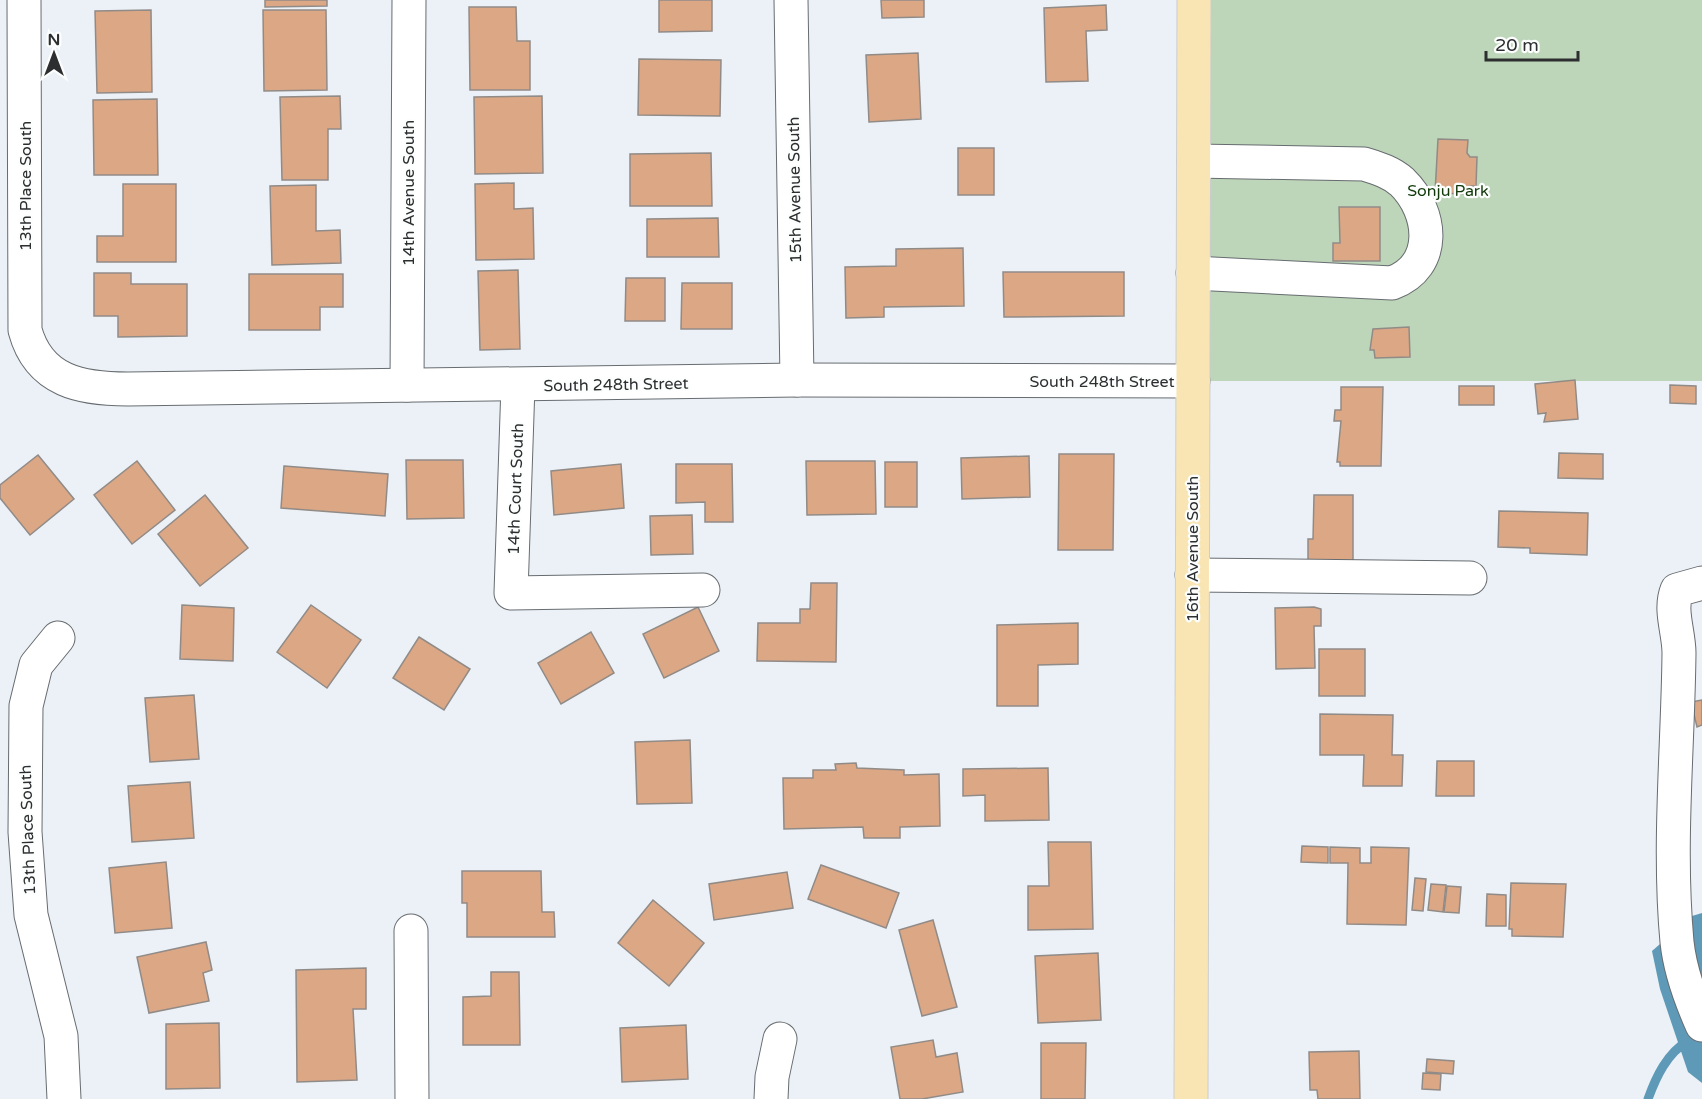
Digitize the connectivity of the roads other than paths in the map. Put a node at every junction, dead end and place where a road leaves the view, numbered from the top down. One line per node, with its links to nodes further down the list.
1 (24, 0): 7 (street, 13th Place South)
2 (409, 0): 10 (street, 14th Avenue South)
3 (790, 0): 8 (street, 15th Avenue South)
4 (1194, 0): 5 (main road, 16th Avenue South)
5 (1194, 161): 6 (main road, 16th Avenue South); 6 (street)
6 (1193, 273): 9 (main road, 16th Avenue South)
7 (44, 366): 10 (street, South 248th Street)
8 (797, 380): 9 (street, South 248th Street); 11 (street, South 248th Street)
9 (1193, 381): 12 (main road, 16th Avenue South)
10 (407, 385): 11 (street, South 248th Street)
11 (518, 385): 15 (street, 14th Court South)
12 (1192, 575): 13 (street); 23 (main road, 16th Avenue South)
13 (1470, 578)
14 (1702, 583): 18 (street)
15 (703, 590)
16 (58, 638): 20 (street, 13th Place South)
17 (411, 931): 21 (street)
18 (1702, 1024)
19 (780, 1039): 22 (street)
20 (64, 1099)
21 (412, 1099)
22 (771, 1099)
23 (1191, 1099)

